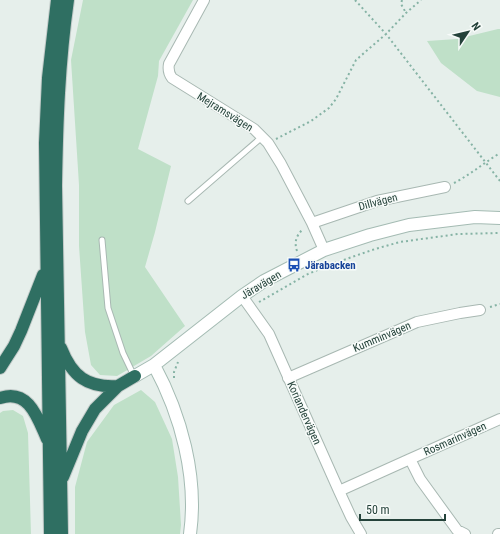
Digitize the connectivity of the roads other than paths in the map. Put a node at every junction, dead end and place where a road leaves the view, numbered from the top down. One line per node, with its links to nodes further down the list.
1 (57, 0): 11 (highway)
2 (68, 0): 14 (highway)
3 (204, 0): 4 (street, Mejramsvägen)
4 (265, 140): 6 (lane); 8 (street, Mejramsvägen)
5 (445, 187): 8 (street, Dillvägen)
6 (188, 201)
7 (500, 218): 10 (street, Järavägen)
8 (312, 223): 10 (street, Mejramsvägen)
9 (102, 240): 17 (lane)
10 (324, 250): 12 (street, Järavägen)
11 (46, 266): 16 (highway); 22 (highway)
12 (242, 296): 15 (street, Järavägen); 18 (street, Koriandervägen)
13 (480, 310): 18 (street, Kumminvägen)
14 (59, 343): 19 (highway); 24 (highway)
15 (154, 365): 17 (street, Järavägen); 28 (street)
16 (0, 368)
17 (135, 376): 19 (highway)
18 (288, 378): 25 (street, Koriandervägen)
19 (118, 386): 24 (highway)
20 (0, 398): 22 (highway)
21 (500, 419): 23 (street, Rosmarinvägen)
22 (49, 444): 26 (highway)
23 (410, 459): 25 (street, Rosmarinvägen); 30 (street, Rosmarinvägen)
24 (61, 482): 27 (highway)
25 (338, 491): 29 (street, Koriandervägen)
26 (50, 534)
27 (62, 534)
28 (190, 534)
29 (361, 534)
30 (464, 534)

